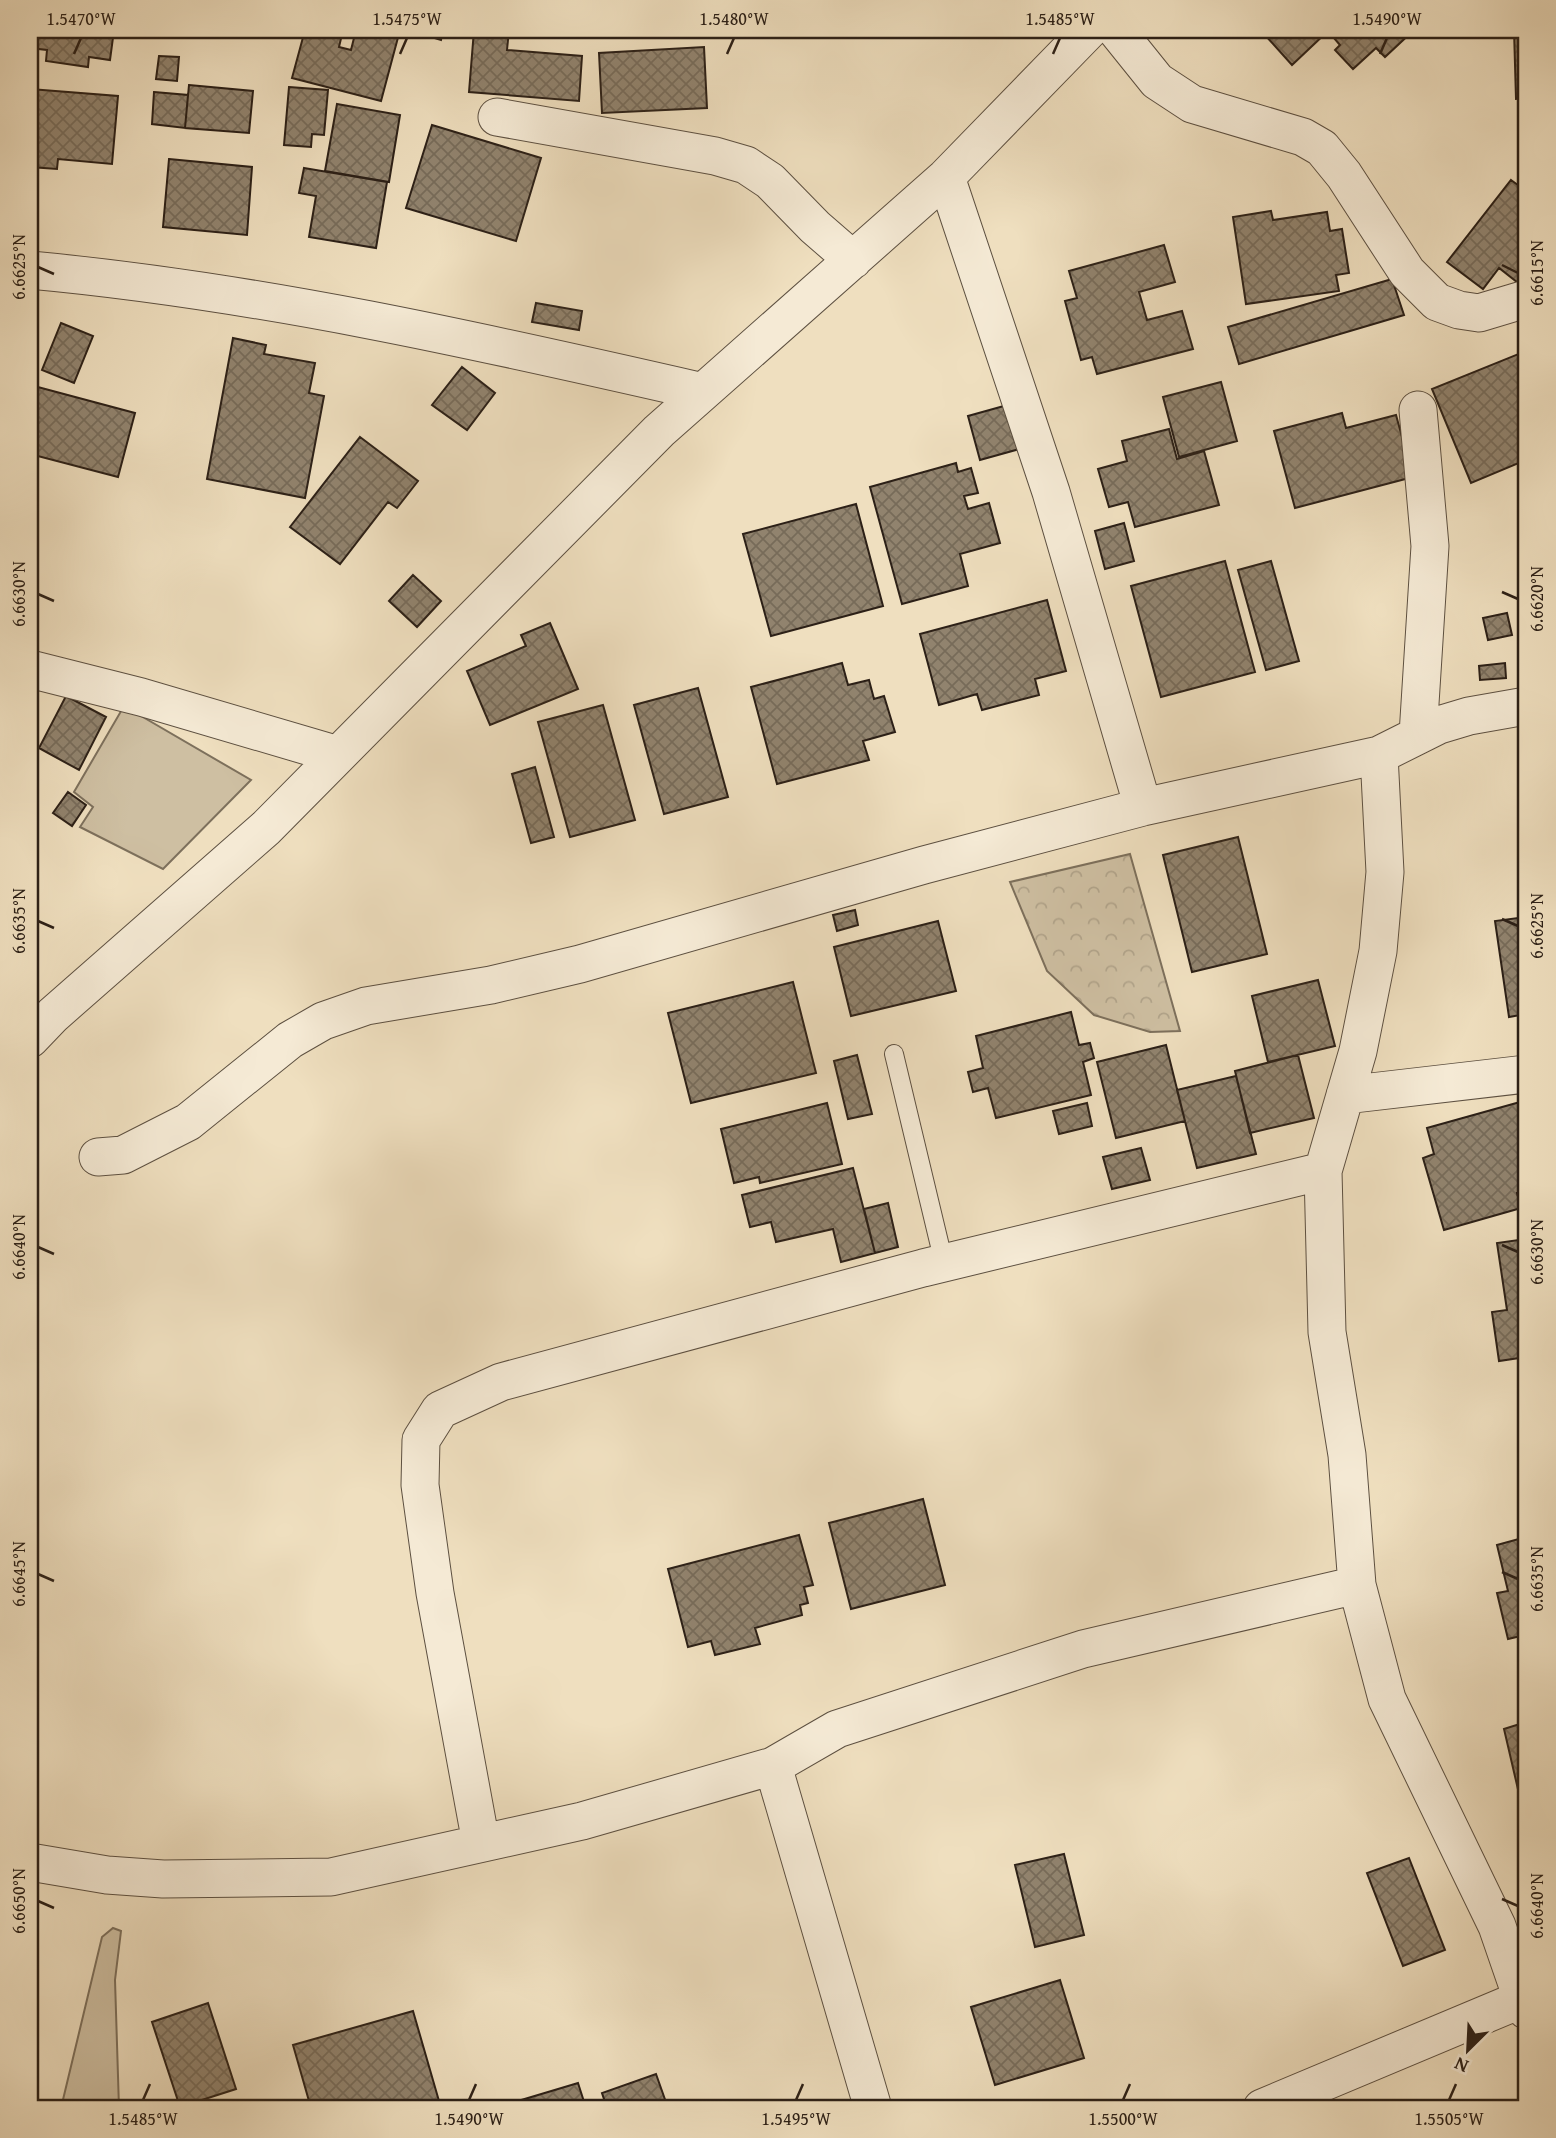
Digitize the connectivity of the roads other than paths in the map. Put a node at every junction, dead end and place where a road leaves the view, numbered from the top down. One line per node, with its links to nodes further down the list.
1 (1089, 30): 4 (street)
2 (1116, 30): 7 (street)
3 (497, 117): 5 (street)
4 (946, 177): 5 (street); 15 (street)
5 (853, 260): 8 (street)
6 (30, 270): 8 (street)
7 (1526, 299)
8 (703, 392): 13 (street)
9 (1418, 410): 12 (street)
10 (30, 669): 13 (street)
11 (1526, 706): 12 (street)
12 (1418, 735): 14 (street)
13 (338, 755): 16 (street)
14 (1379, 755): 15 (street); 19 (street)
15 (1143, 807): 20 (street)
16 (30, 1039)
17 (894, 1054): 22 (lane)
18 (1526, 1074): 19 (street)
19 (1345, 1095): 21 (street)
20 (98, 1157)
21 (1323, 1171): 22 (street); 23 (street)
22 (944, 1263): 25 (street)
23 (1357, 1585): 24 (street); 27 (street)
24 (773, 1766): 25 (street); 29 (street)
25 (481, 1843): 26 (street)
26 (30, 1862)
27 (1512, 1921): 28 (street)
28 (1524, 2005): 30 (street)
29 (873, 2108)
30 (1262, 2108)

